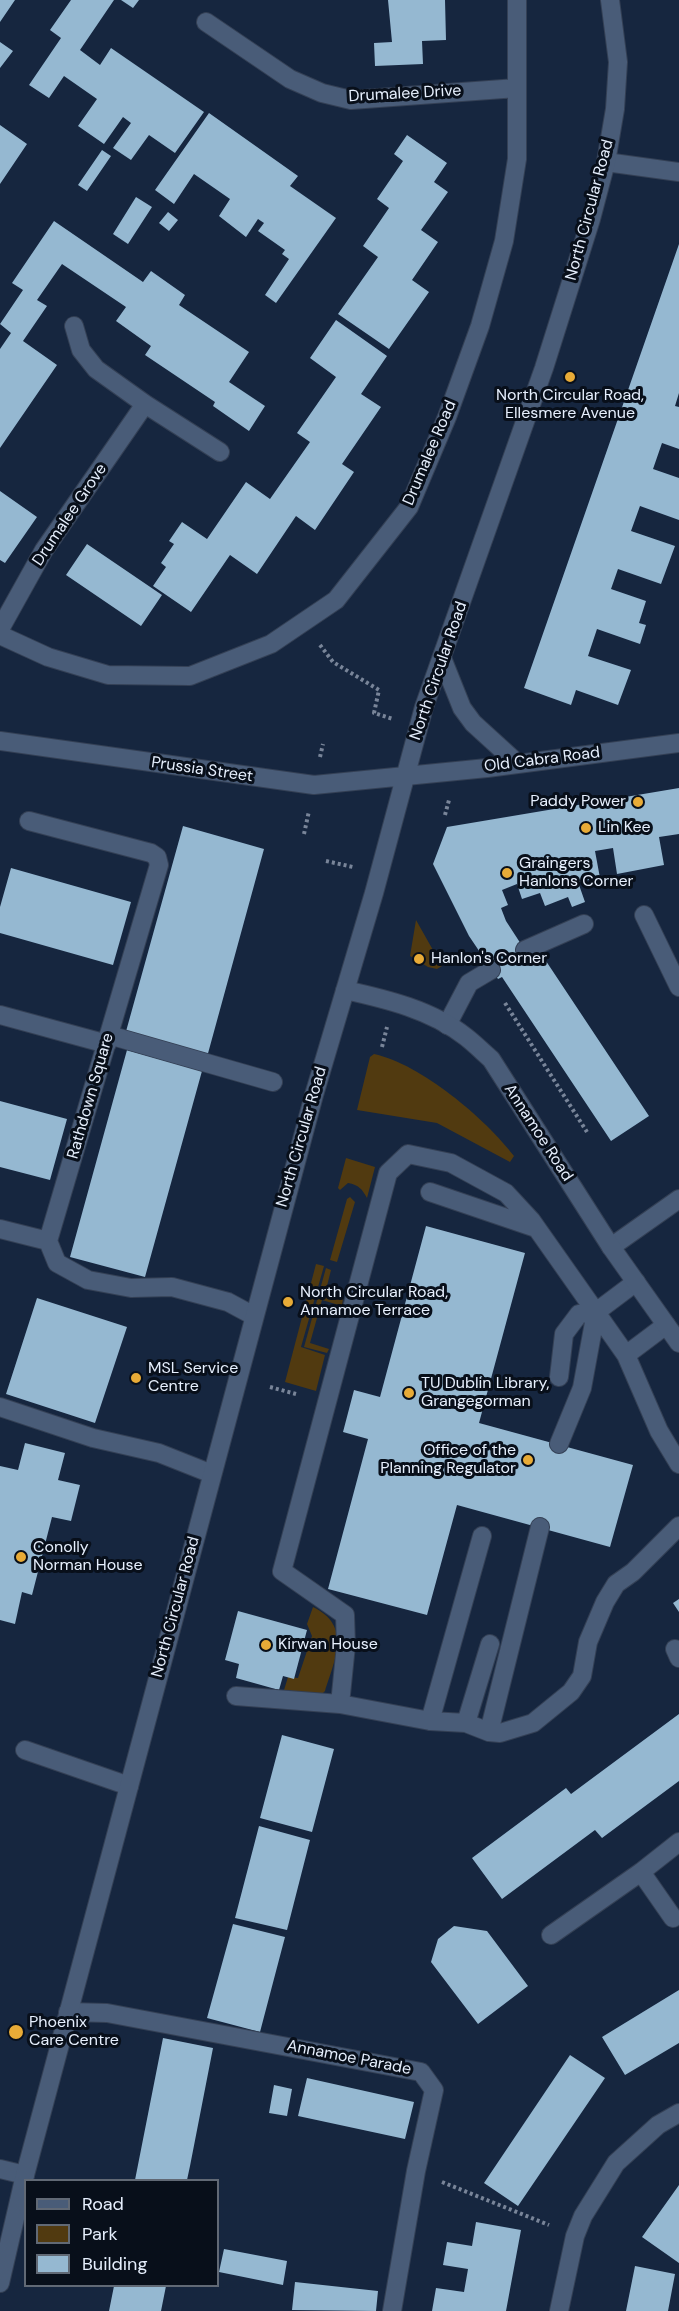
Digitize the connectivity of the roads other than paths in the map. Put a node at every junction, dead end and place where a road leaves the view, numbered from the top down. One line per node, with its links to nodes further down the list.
1 (517, 0): 4 (street, Drumalee Road)
2 (610, 0): 5 (street, North Circular Road)
3 (206, 22): 4 (street, Drumalee Drive)
4 (517, 88): 11 (street, Drumalee Road)
5 (606, 162): 6 (street); 12 (street, North Circular Road)
6 (679, 172)
7 (74, 326): 8 (street)
8 (145, 405): 9 (street); 10 (street, Drumalee Grove)
9 (220, 452)
10 (0, 629)
11 (0, 635)
12 (442, 658): 15 (street); 16 (street, North Circular Road)
13 (0, 741): 16 (street, Prussia Street)
14 (679, 743): 15 (street, Old Cabra Road)
15 (518, 764): 16 (street, Old Cabra Road)
16 (405, 775): 23 (street, North Circular Road)
17 (29, 821): 26 (street, Rathdown Square)
18 (644, 915): 22 (street)
19 (584, 924): 20 (street)
20 (525, 950)
21 (491, 970): 25 (street)
22 (679, 987)
23 (345, 990): 25 (street, Annamoe Road); 36 (street, North Circular Road)
24 (0, 1015): 26 (street)
25 (447, 1025): 33 (street, Annamoe Road)
26 (108, 1040): 27 (street); 32 (street, Rathdown Square)
27 (273, 1082)
28 (430, 1192): 31 (street)
29 (679, 1199): 33 (street)
30 (0, 1229): 32 (street)
31 (538, 1229): 35 (street); 50 (street)
32 (48, 1241): 36 (street)
33 (611, 1248): 34 (street, Annamoe Road)
34 (636, 1282): 35 (street); 37 (street, Annamoe Road)
35 (596, 1312): 39 (street); 40 (street); 42 (street)
36 (254, 1316): 44 (street, North Circular Road)
37 (666, 1325): 38 (street, Annamoe Road); 39 (street)
38 (679, 1343)
39 (626, 1355): 43 (street)
40 (559, 1377)
41 (0, 1407): 44 (street)
42 (559, 1444)
43 (679, 1464)
44 (212, 1474): 55 (street, North Circular Road)
45 (679, 1526): 53 (street)
46 (540, 1527): 53 (street)
47 (482, 1536): 51 (street)
48 (490, 1644): 52 (street)
49 (236, 1696): 50 (street)
50 (340, 1704): 51 (street)
51 (429, 1721): 52 (street)
52 (466, 1724): 53 (street)
53 (489, 1732)
54 (25, 1750): 55 (street)
55 (129, 1786): 60 (street, North Circular Road)
56 (679, 1842): 57 (street)
57 (641, 1872): 58 (street); 59 (street)
58 (673, 1918)
59 (551, 1935)
60 (68, 2012): 63 (street, North Circular Road); 67 (street, Annamoe Parade)
61 (679, 2113): 68 (street)
62 (0, 2169): 63 (street)
63 (25, 2175): 64 (street, North Circular Road)
64 (24, 2179)
65 (24, 2179): 66 (street, North Circular Road)
66 (0, 2283)
67 (392, 2311)
68 (559, 2311)

